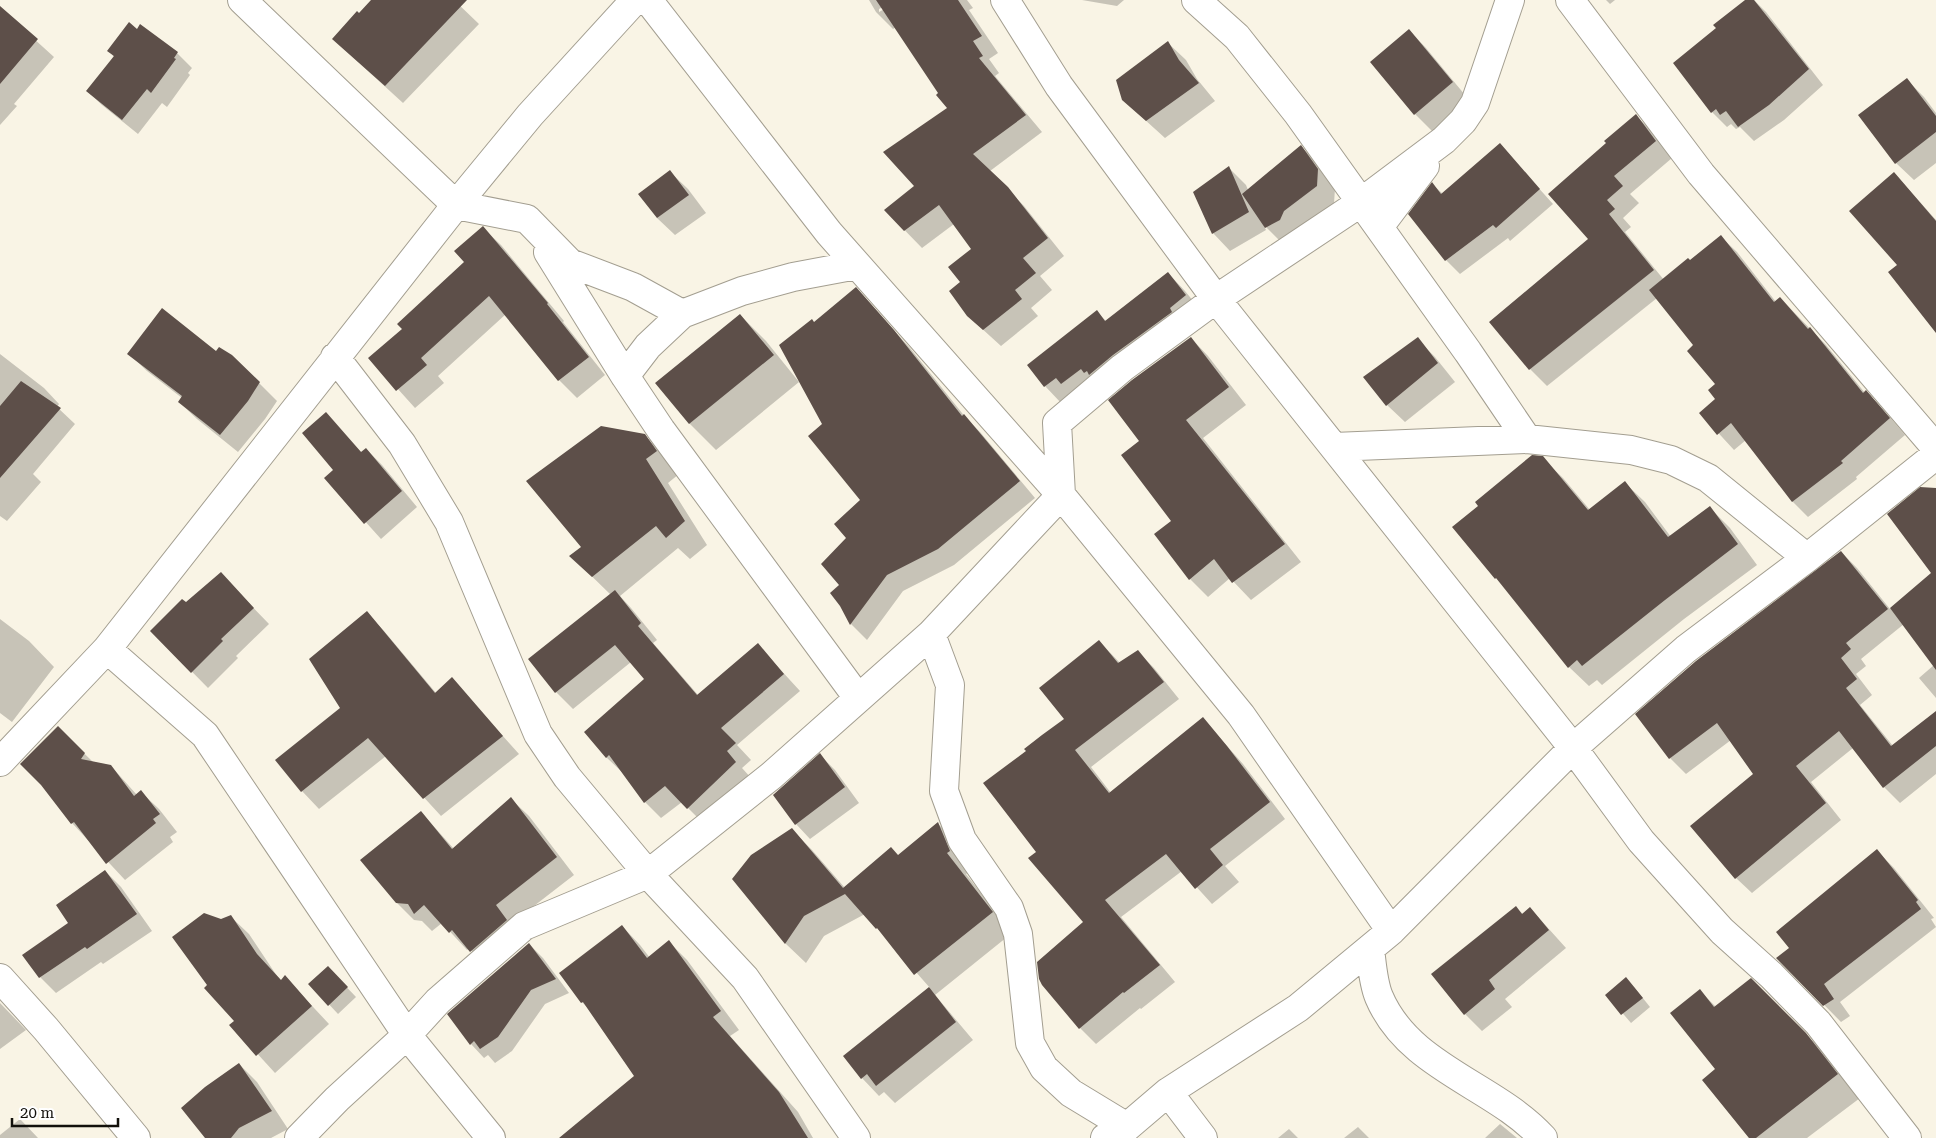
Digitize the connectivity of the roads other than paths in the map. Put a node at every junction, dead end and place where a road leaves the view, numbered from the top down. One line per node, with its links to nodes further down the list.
1 (242, 0): 10 (street)
2 (635, 0): 10 (street)
3 (648, 0): 13 (street)
4 (1005, 0): 14 (street)
5 (1196, 0): 9 (street)
6 (1510, 0): 8 (street)
7 (1570, 0): 20 (street)
8 (1444, 140): 9 (street); 12 (street)
9 (1360, 203): 12 (street); 14 (street)
10 (456, 205): 11 (street); 16 (street)
11 (528, 219): 15 (street); 17 (street)
12 (1378, 227): 18 (street)
13 (857, 265): 15 (street); 22 (street)
14 (1216, 298): 19 (street); 22 (street)
15 (682, 314): 17 (street)
16 (335, 357): 25 (street); 29 (street)
17 (625, 376): 26 (street)
18 (1527, 439): 19 (street); 23 (street)
19 (1334, 447): 27 (street)
20 (1936, 448)
21 (1936, 454): 23 (street)
22 (1061, 495): 24 (street); 30 (street)
23 (1807, 558): 27 (street)
24 (931, 634): 26 (street); 35 (street)
25 (107, 649): 28 (street); 33 (street)
26 (858, 698): 29 (street)
27 (1573, 748): 30 (street); 42 (street)
28 (0, 762)
29 (648, 874): 33 (street); 39 (street)
30 (1391, 930): 31 (street)
31 (1370, 949): 34 (street); 41 (street)
32 (0, 978): 36 (street)
33 (407, 1035): 37 (street); 38 (street)
34 (1168, 1092): 35 (street); 40 (street)
35 (1116, 1132)
36 (136, 1138)
37 (299, 1138)
38 (491, 1138)
39 (856, 1138)
40 (1203, 1138)
41 (1543, 1138)
42 (1907, 1138)

